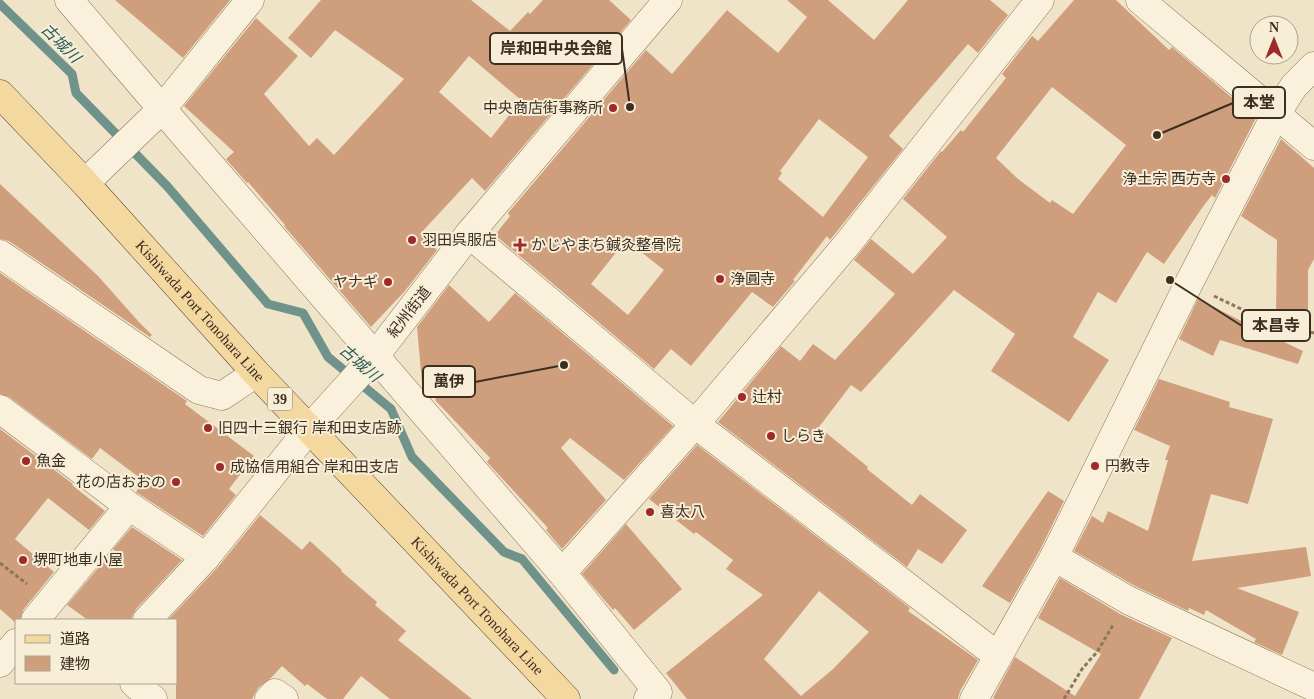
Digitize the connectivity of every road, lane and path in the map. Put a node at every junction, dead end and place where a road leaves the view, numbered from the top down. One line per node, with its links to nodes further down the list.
1 (69, 0): 8 (street)
2 (250, 0): 8 (street)
3 (668, 0): 12 (street, 紀州街道)
4 (1040, 0): 19 (street)
5 (1140, 0): 9 (street)
6 (1314, 66): 9 (street)
7 (0, 94): 11 (main road, Kishiwada Port Tonohara Line / 39)
8 (162, 110): 11 (street); 16 (street)
9 (1276, 114): 10 (street); 14 (street)
10 (1314, 146)
11 (85, 182): 17 (main road, Kishiwada Port Tonohara Line / 39)
12 (469, 234): 16 (street, 紀州街道); 19 (street)
13 (0, 254): 17 (street)
14 (1189, 283): 15 (path); 23 (street)
15 (1314, 333)
16 (369, 363): 20 (street, 紀州街道); 24 (street)
17 (256, 373): 20 (main road, Kishiwada Port Tonohara Line / 39)
18 (0, 409): 21 (street)
19 (695, 424): 24 (street); 29 (street)
20 (309, 429): 22 (street, 紀州街道); 37 (main road, Kishiwada Port Tonohara Line / 39)
21 (129, 506): 22 (street); 26 (street)
22 (206, 558): 27 (street, 紀州街道)
23 (1054, 558): 25 (street); 29 (street)
24 (562, 573): 33 (street)
25 (1128, 600): 32 (street); 39 (path)
26 (42, 618)
27 (148, 619)
28 (15, 644): 30 (street)
29 (998, 656): 38 (street)
30 (0, 663)
31 (135, 684): 34 (street)
32 (1314, 687)
33 (653, 696)
34 (153, 699)
35 (269, 699): 36 (street)
36 (284, 699)
37 (566, 699)
38 (974, 699)
39 (1064, 699)

